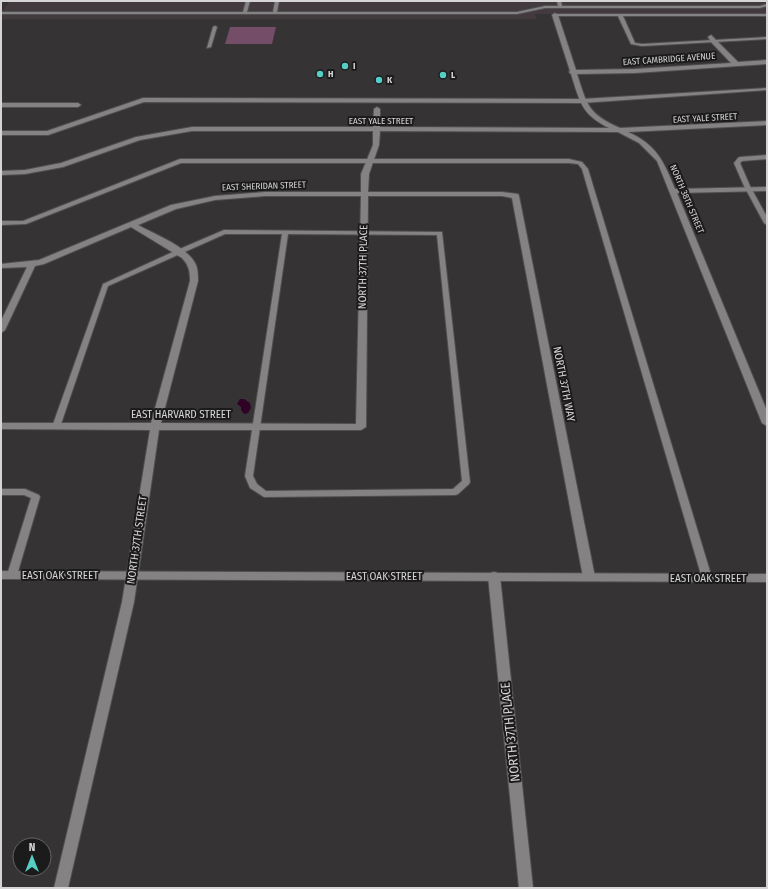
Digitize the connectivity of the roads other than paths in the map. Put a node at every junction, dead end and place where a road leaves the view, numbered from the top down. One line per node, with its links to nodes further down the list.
1 (248, 1): 9 (lane)
2 (277, 1): 10 (lane)
3 (559, 1): 5 (lane)
4 (767, 4): 6 (lane)
5 (560, 7): 6 (lane); 10 (lane)
6 (760, 7): 7 (lane)
7 (767, 8)
8 (1, 13): 9 (lane)
9 (245, 13): 10 (lane)
10 (275, 13)
11 (555, 15): 12 (lane); 20 (street, NORTH 38TH STREET)
12 (620, 15): 13 (lane); 16 (lane)
13 (767, 15)
14 (215, 27): 17 (lane)
15 (767, 38): 16 (lane)
16 (712, 39): 19 (street)
17 (209, 47)
18 (767, 62): 19 (street, EAST CAMBRIDGE AVENUE)
19 (736, 64): 20 (street, EAST CAMBRIDGE AVENUE)
20 (572, 72): 22 (street, NORTH 38TH STREET)
21 (767, 88): 22 (lane)
22 (582, 101): 28 (street, NORTH 38TH STREET); 29 (lane)
23 (1, 105): 24 (lane)
24 (78, 105)
25 (377, 109): 27 (street, NORTH 37TH PLACE)
26 (767, 123): 28 (street, EAST YALE STREET)
27 (377, 130): 28 (street, EAST YALE STREET); 31 (street, NORTH 37TH PLACE); 32 (street, EAST YALE STREET)
28 (616, 130): 35 (street, NORTH 38TH STREET)
29 (1, 133)
30 (767, 156): 34 (lane)
31 (370, 161): 36 (street, NORTH 37TH PLACE); 38 (lane); 58 (lane)
32 (1, 173)
33 (767, 189): 34 (street)
34 (750, 190): 35 (street); 39 (lane)
35 (673, 191): 47 (street, NORTH 38TH STREET)
36 (364, 194): 37 (street, EAST SHERIDAN STREET); 40 (street, EAST SHERIDAN STREET); 42 (street, NORTH 37TH PLACE)
37 (515, 196): 57 (street, NORTH 37TH WAY)
38 (1, 223)
39 (767, 223)
40 (131, 224): 43 (street, NORTH 37TH STREET); 44 (street, EAST SHERIDAN STREET)
41 (285, 232): 42 (lane); 43 (lane); 51 (lane)
42 (363, 232): 51 (lane); 52 (street, NORTH 37TH PLACE)
43 (177, 252): 49 (street, NORTH 37TH STREET); 50 (lane)
44 (32, 264): 45 (street, EAST SHERIDAN STREET); 46 (street)
45 (1, 266)
46 (1, 330)
47 (767, 423)
48 (1, 426): 50 (street, EAST HARVARD STREET)
49 (155, 426): 50 (street, EAST HARVARD STREET); 51 (street, EAST HARVARD STREET); 55 (street, NORTH 37TH STREET)
50 (56, 427)
51 (257, 427): 52 (street, EAST HARVARD STREET)
52 (361, 427)
53 (1, 492): 54 (lane)
54 (7, 575): 55 (street, EAST OAK STREET)
55 (132, 575): 56 (street, EAST OAK STREET); 60 (street, NORTH 37TH STREET)
56 (494, 576): 57 (street, EAST OAK STREET); 61 (street, NORTH 37TH PLACE)
57 (589, 577): 58 (street, EAST OAK STREET)
58 (707, 578): 59 (street, EAST OAK STREET)
59 (767, 578)
60 (62, 888)
61 (526, 888)

